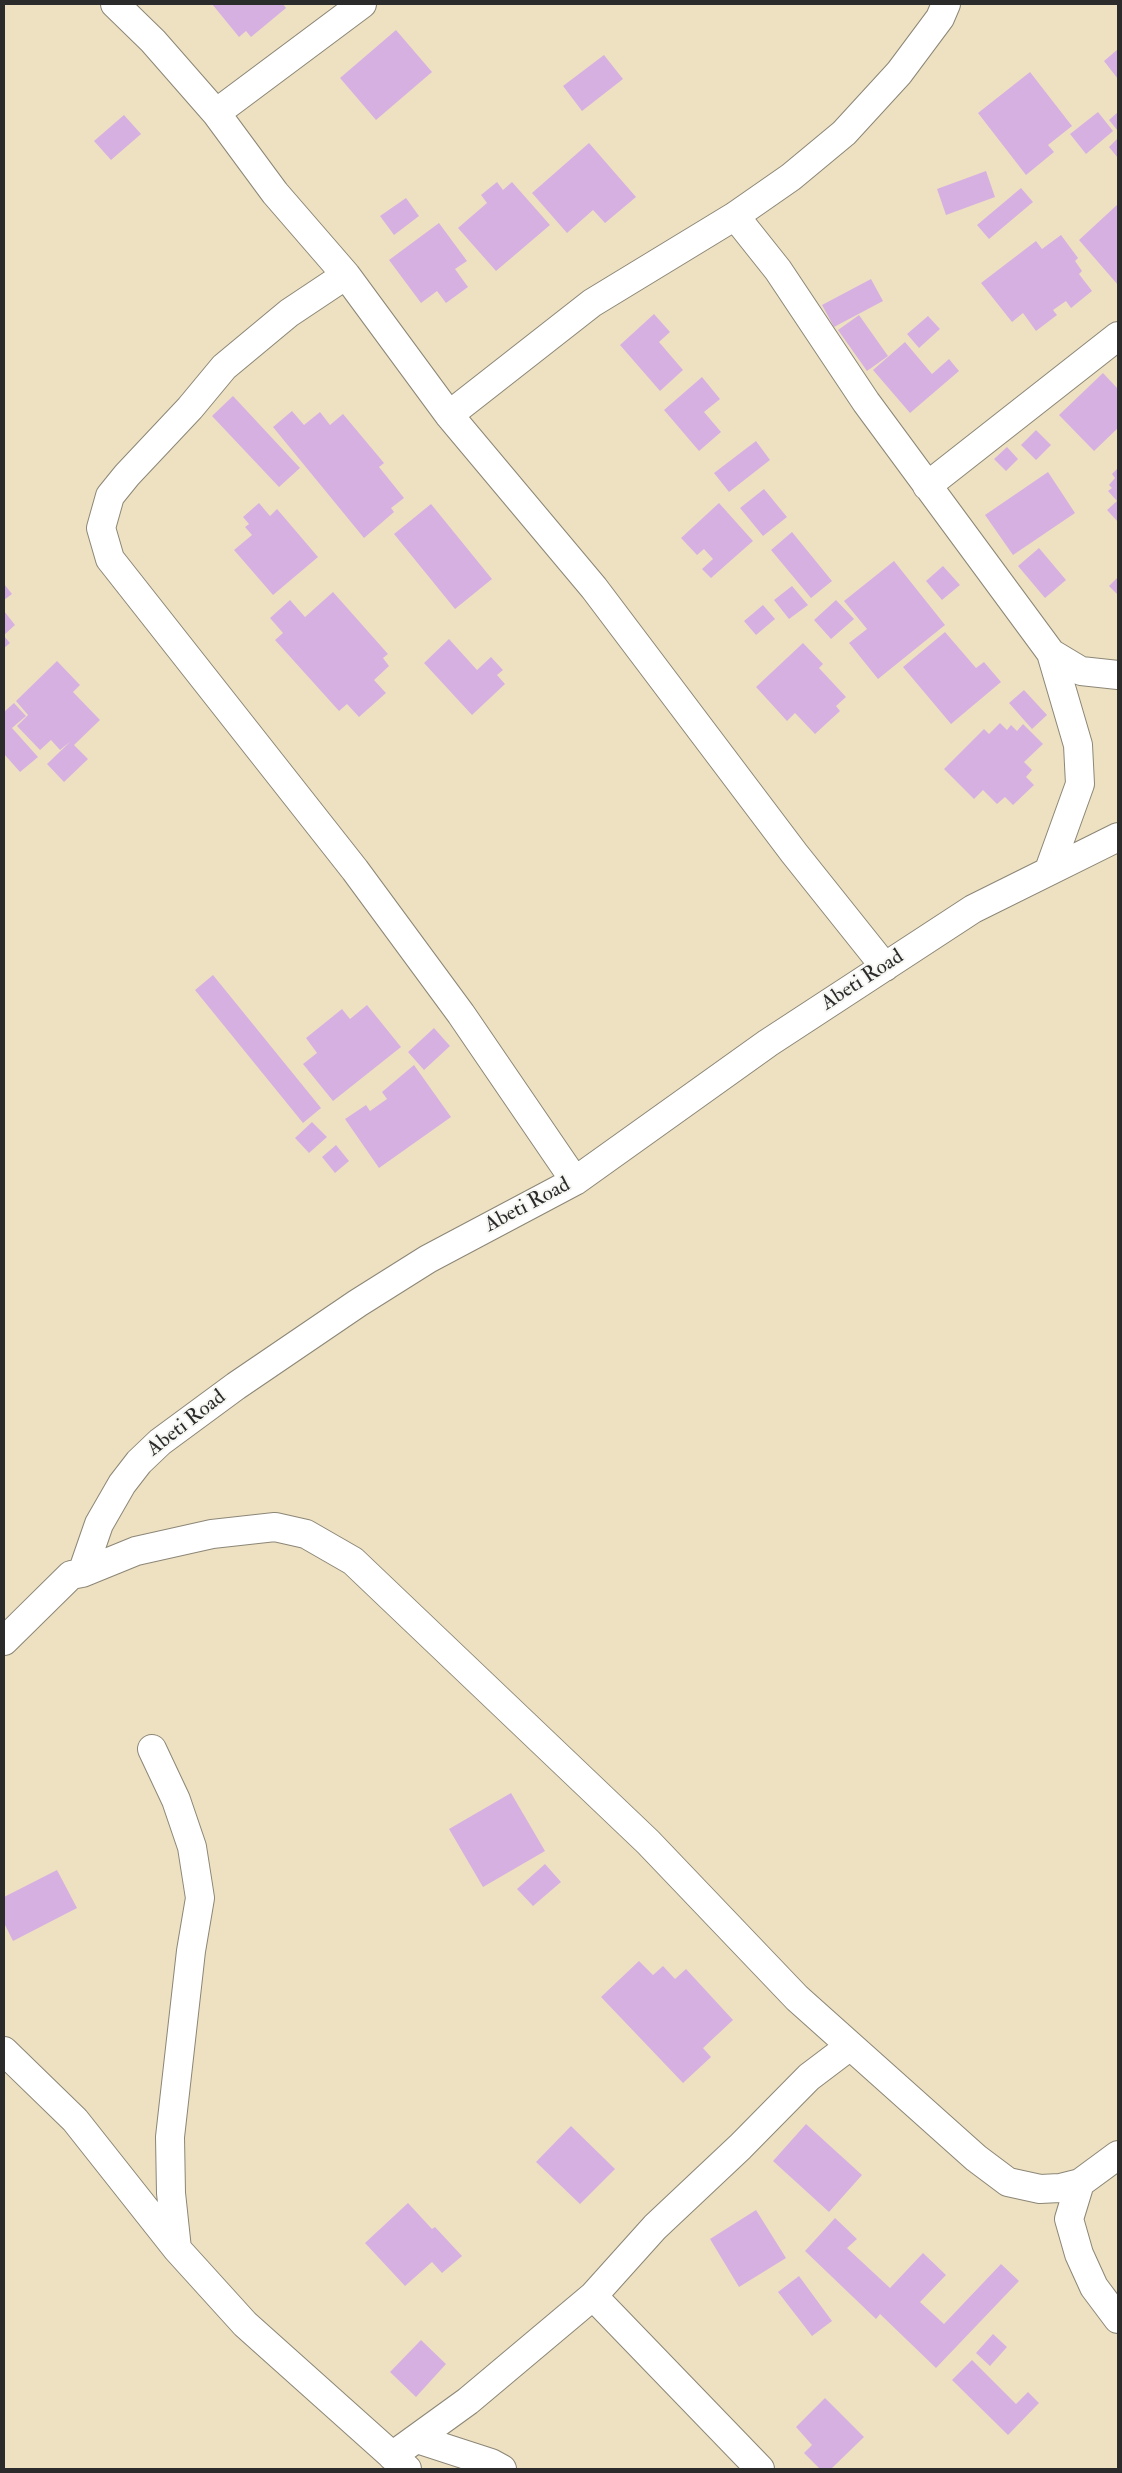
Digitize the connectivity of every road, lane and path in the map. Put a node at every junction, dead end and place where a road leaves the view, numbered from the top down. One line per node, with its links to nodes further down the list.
1 (115, 4): 4 (street)
2 (362, 4): 4 (street)
3 (946, 4): 5 (street)
4 (216, 113): 6 (street)
5 (735, 216): 8 (street); 9 (street)
6 (346, 275): 8 (street); 15 (street)
7 (1118, 336): 9 (street)
8 (449, 415): 14 (street)
9 (927, 486): 10 (street)
10 (1050, 653): 11 (street); 13 (street)
11 (1118, 675)
12 (1118, 837): 13 (street, Abeti Road)
13 (1049, 870): 14 (street, Abeti Road)
14 (885, 967): 15 (street, Abeti Road)
15 (575, 1181): 16 (street, Abeti Road)
16 (82, 1573): 17 (street); 19 (street)
17 (4, 1641)
18 (152, 1749): 23 (street)
19 (850, 2046): 22 (street); 24 (street)
20 (4, 2051): 23 (street)
21 (1118, 2154): 22 (street)
22 (1080, 2183): 25 (street)
23 (177, 2249): 27 (street)
24 (593, 2296): 26 (street); 29 (street)
25 (1118, 2319)
26 (417, 2439): 27 (street); 28 (street)
27 (400, 2463)
28 (502, 2469)
29 (760, 2469)

